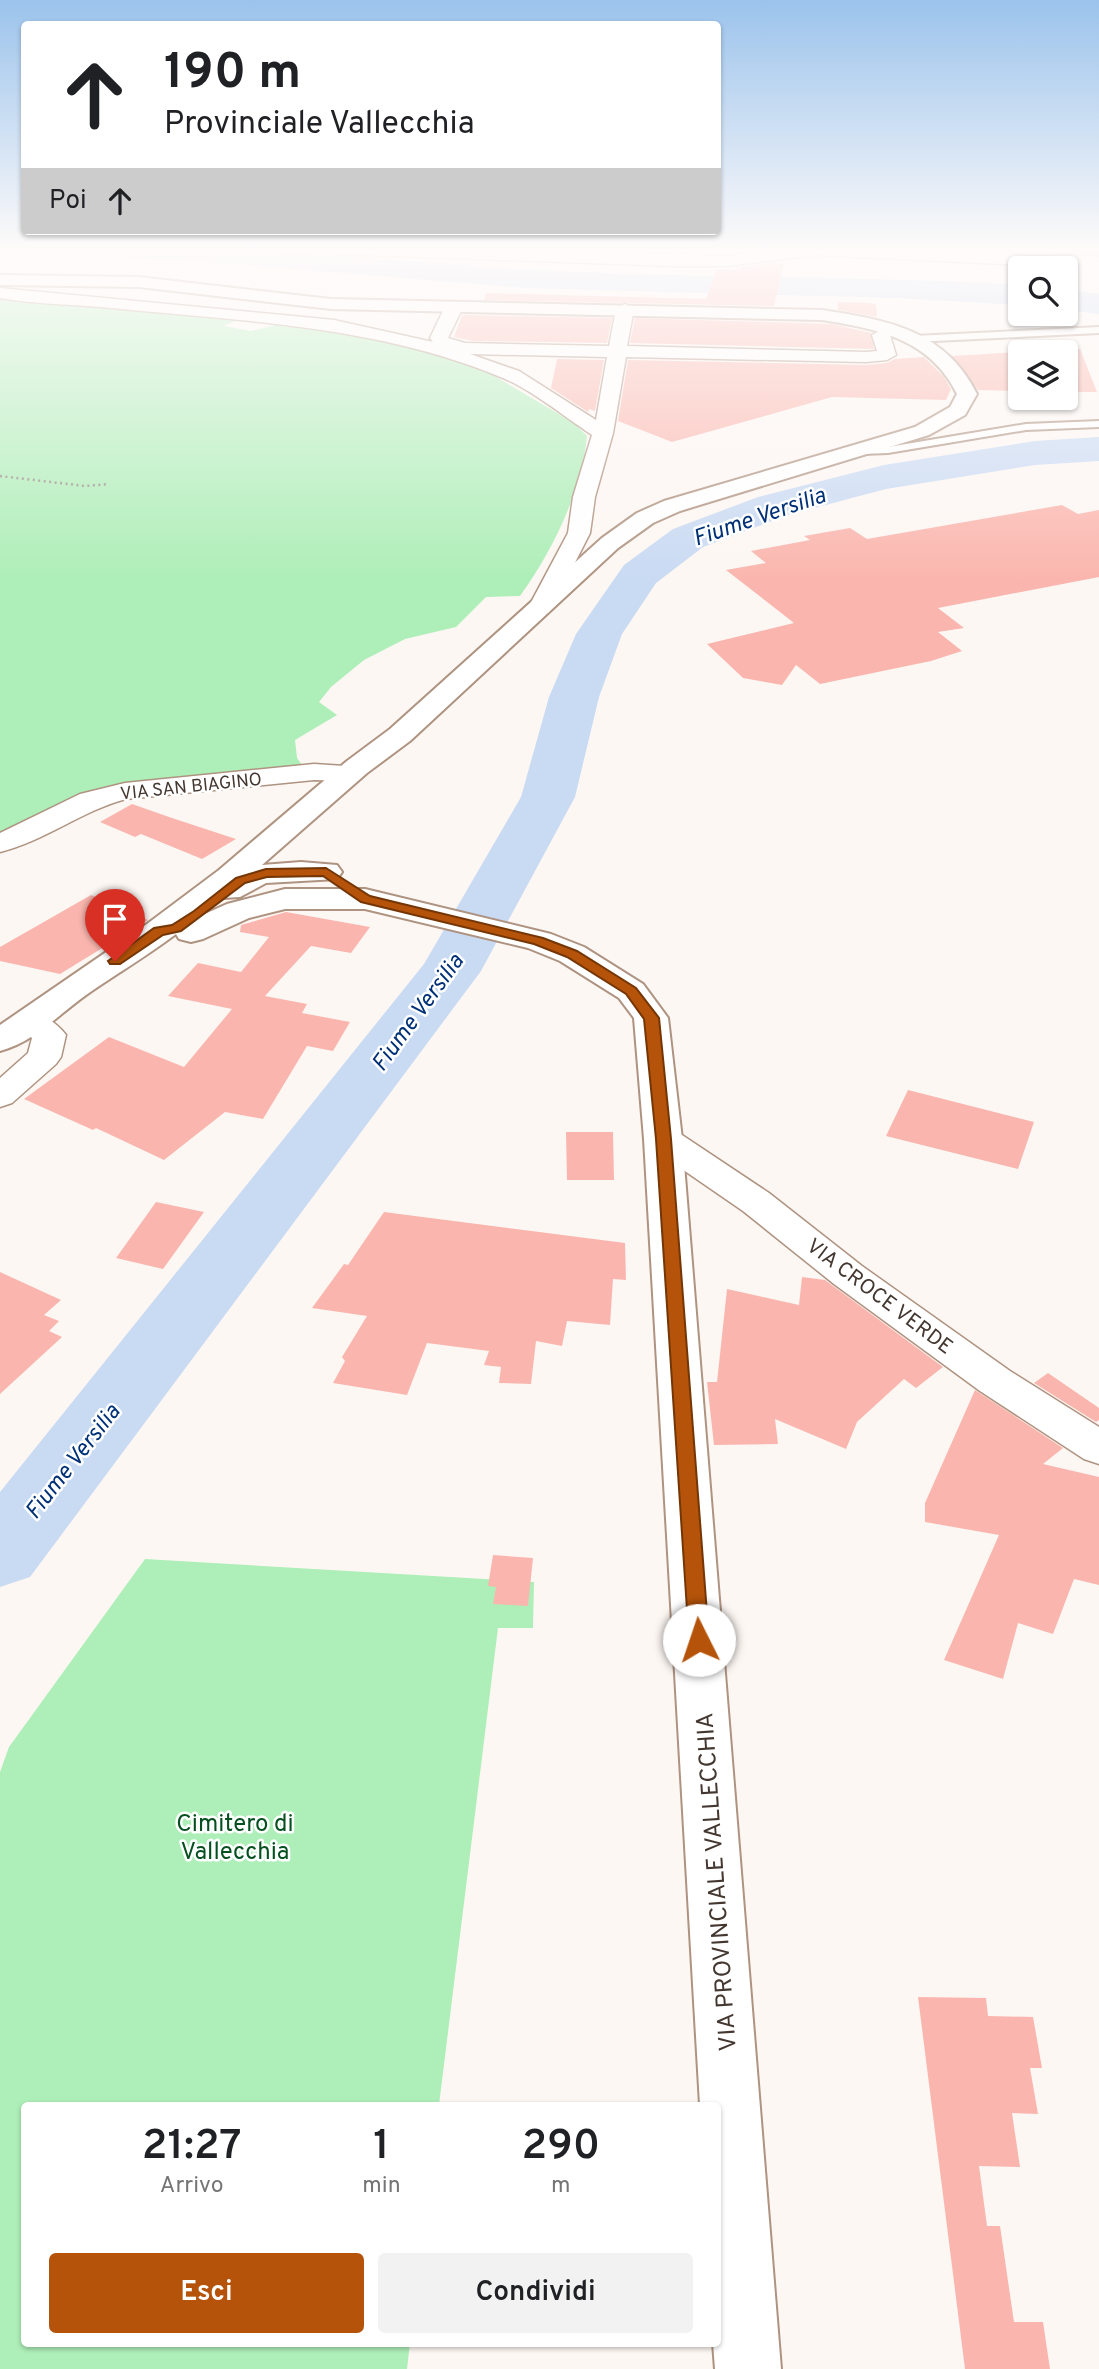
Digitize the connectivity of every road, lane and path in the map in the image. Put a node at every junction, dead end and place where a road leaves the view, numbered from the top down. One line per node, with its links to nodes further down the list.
1 (469, 360): 5 (street)
2 (617, 360): 5 (street)
3 (940, 360): 6 (main road)
4 (1099, 424): 6 (lane)
5 (603, 433): 9 (street)
6 (862, 451): 9 (main road)
7 (0, 476): 8 (path)
8 (109, 484)
9 (540, 608): 10 (main road)
10 (388, 744): 11 (main road); 12 (main road)
11 (350, 773): 12 (main road); 13 (street, VIA SAN BIAGINO)
12 (315, 817): 14 (main road); 15 (main road)
13 (0, 843)
14 (326, 872): 15 (main road); 17 (main road)
15 (251, 873): 16 (main road); 18 (main road)
16 (297, 898): 17 (main road); 18 (main road)
17 (365, 899): 22 (main road, VIA PROVINCIALE VALLECCHIA)
18 (175, 932): 19 (main road)
19 (31, 1022): 20 (main road); 21 (street)
20 (0, 1040)
21 (0, 1096)
22 (663, 1139): 23 (street, VIA CROCE VERDE); 24 (main road, VIA PROVINCIALE VALLECCHIA)
23 (1099, 1448)
24 (748, 2369)

